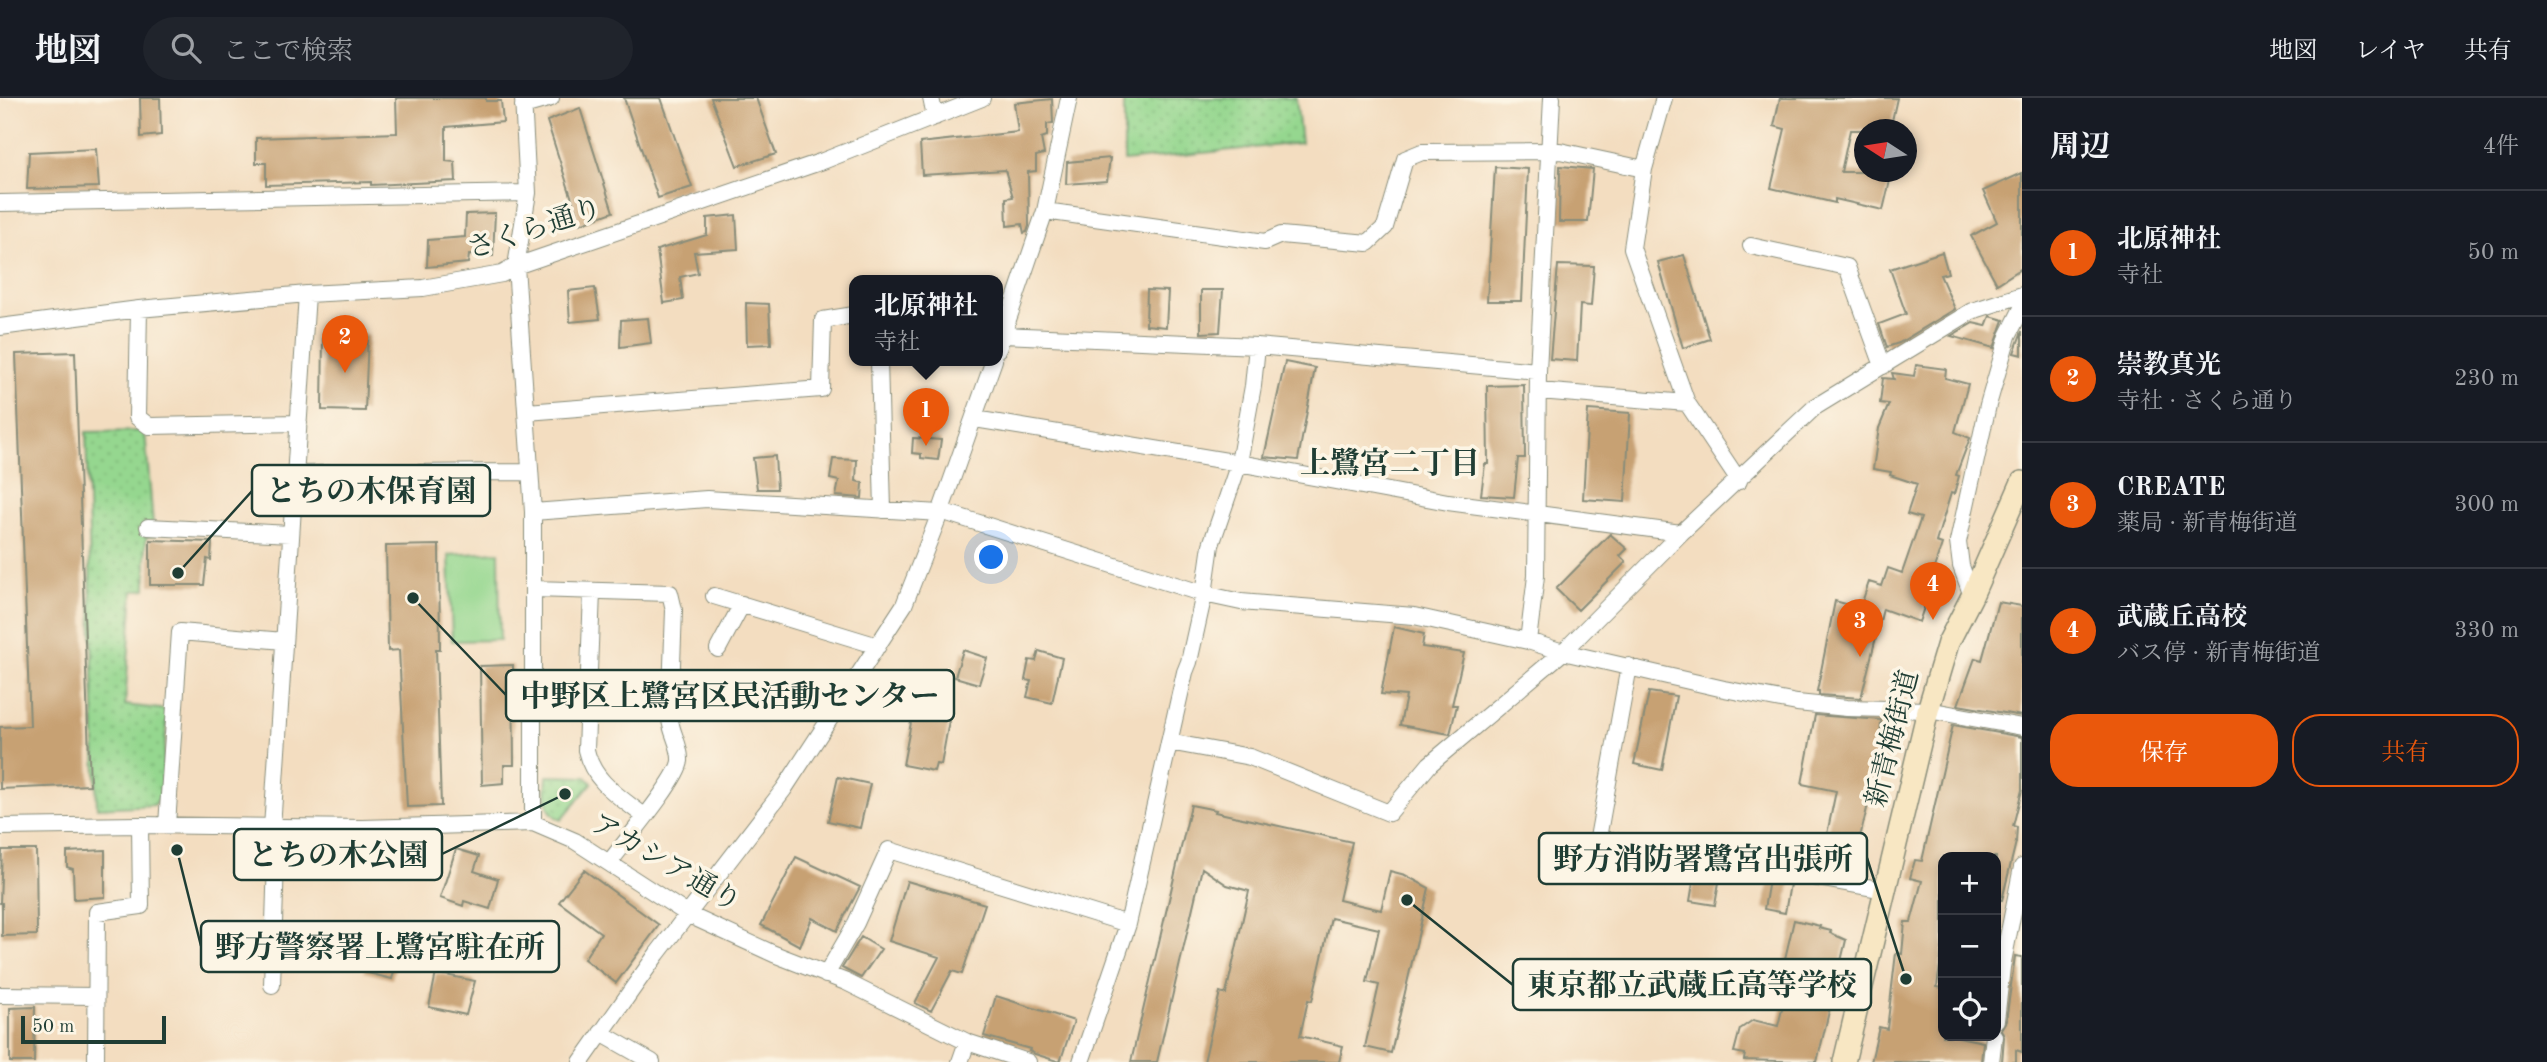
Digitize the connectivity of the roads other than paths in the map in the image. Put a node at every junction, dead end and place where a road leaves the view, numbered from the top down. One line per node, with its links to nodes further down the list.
1 (551, 98): 7 (street)
2 (931, 98): 8 (street)
3 (982, 98): 8 (street, さくら通り)
4 (1069, 98): 13 (street)
5 (1552, 98): 9 (street)
6 (1664, 98): 10 (street)
7 (523, 102): 11 (street)
8 (935, 117): 15 (street, さくら通り)
9 (1549, 150): 10 (street); 13 (street); 30 (street)
10 (1644, 169): 32 (street)
11 (528, 193): 12 (street); 15 (street)
12 (0, 203)
13 (1045, 211): 17 (street)
14 (1751, 246): 29 (street)
15 (516, 266): 16 (street, さくら通り); 33 (street)
16 (307, 294): 21 (street, さくら通り); 35 (street)
17 (1015, 294): 18 (street); 24 (street)
18 (1003, 295)
19 (2022, 295): 29 (street)
20 (2022, 308): 52 (street)
21 (139, 309): 23 (street, さくら通り); 35 (street)
22 (849, 316): 33 (street)
23 (0, 327)
24 (1003, 335)
25 (1003, 342): 26 (street)
26 (1257, 346): 30 (street); 36 (street)
27 (879, 366): 41 (street)
28 (991, 366): 34 (street)
29 (1883, 366): 39 (street)
30 (1538, 371): 31 (street)
31 (1539, 391): 32 (street); 44 (street)
32 (1687, 403): 39 (street)
33 (527, 412): 37 (street)
34 (975, 419): 36 (street); 43 (street)
35 (299, 424): 38 (street)
36 (1239, 463): 44 (street); 50 (street)
37 (530, 472): 38 (street); 42 (street)
38 (295, 474): 47 (street)
39 (1739, 481): 46 (street)
40 (2022, 482): 52 (main road, 新青梅街道)
41 (883, 510): 42 (street); 43 (street)
42 (533, 512): 48 (street)
43 (941, 512): 50 (street); 56 (street)
44 (1537, 513): 46 (street); 55 (street)
45 (148, 527): 47 (street)
46 (1681, 533): 58 (street)
47 (291, 534): 54 (street)
48 (533, 589): 49 (street); 64 (street)
49 (592, 592): 63 (street); 63 (street)
50 (1204, 594): 55 (street); 62 (street)
51 (714, 596): 53 (street)
52 (1972, 596): 60 (main road, 新青梅街道)
53 (742, 604): 56 (street); 57 (street)
54 (284, 641): 66 (street); 68 (street)
55 (1528, 641): 58 (street)
56 (878, 646): 73 (street)
57 (718, 649)
58 (1563, 652): 59 (street); 62 (street)
59 (1629, 666): 60 (street); 71 (street)
60 (1928, 710): 61 (street); 71 (main road, 新青梅街道)
61 (2022, 727)
62 (1169, 741): 74 (street)
63 (644, 816): 69 (street)
64 (533, 823): 68 (street, アカシア通り); 69 (street, アカシア通り)
65 (140, 825): 66 (street, アカシア通り); 67 (street, アカシア通り); 79 (street)
66 (167, 825): 68 (street, アカシア通り)
67 (0, 827)
68 (275, 828): 77 (street)
69 (609, 863): 73 (street, アカシア通り)
70 (2022, 867): 72 (street)
71 (1884, 890): 89 (main road, 新青梅街道)
72 (2018, 911): 76 (street)
73 (689, 915): 75 (street, アカシア通り); 80 (street)
74 (1128, 923): 75 (street); 88 (street)
75 (827, 975): 82 (street, アカシア通り)
76 (2000, 978)
77 (272, 985)
78 (0, 995): 79 (street)
79 (96, 996): 83 (street)
80 (601, 1033): 84 (street); 85 (street)
81 (1993, 1041): 90 (street)
82 (967, 1042): 86 (street); 87 (street, アカシア通り)
83 (96, 1062)
84 (581, 1062)
85 (652, 1062)
86 (960, 1062)
87 (1028, 1062)
88 (1081, 1062)
89 (1844, 1062)
90 (1991, 1062)

